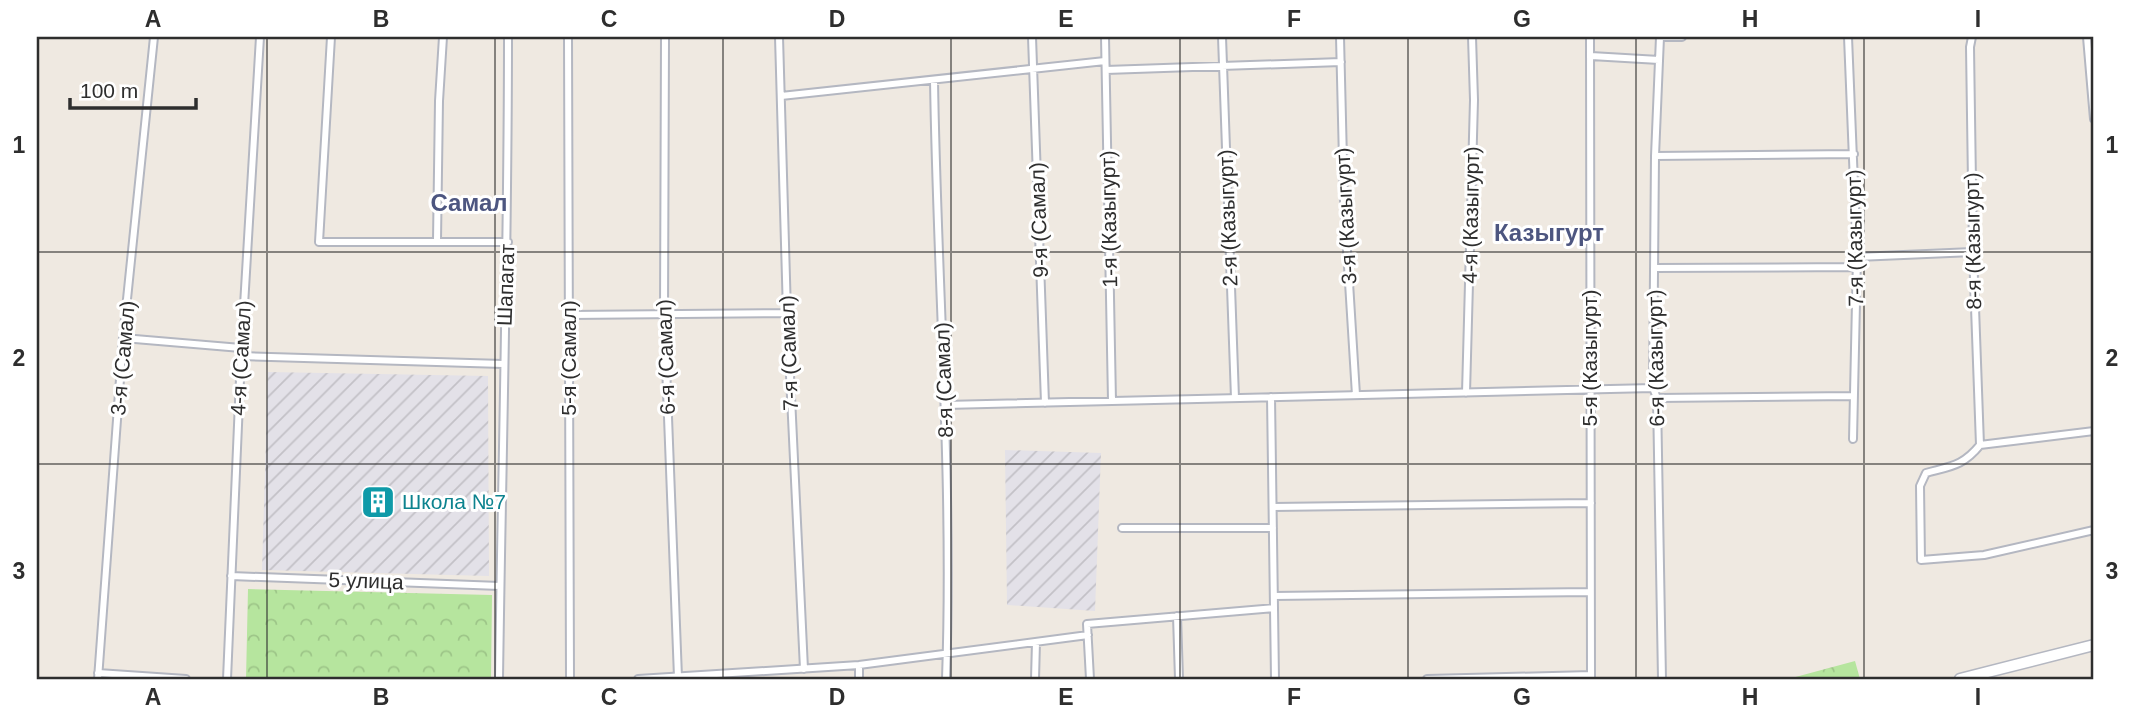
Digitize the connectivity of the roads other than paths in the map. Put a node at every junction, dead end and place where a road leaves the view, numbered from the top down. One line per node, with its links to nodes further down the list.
1 (154, 37): 41 (street, 3-я (Самал))
2 (260, 37): 42 (street, 4-я (Самал))
3 (331, 37): 32 (street)
4 (443, 37): 32 (street)
5 (508, 37): 33 (street, Шапагат)
6 (568, 37): 40 (street, 5-я (Самал))
7 (665, 37): 38 (street, 6-я (Самал))
8 (779, 37): 28 (street, 7-я (Самал))
9 (1032, 37): 25 (street, 9-я (Самал))
10 (1105, 37): 22 (street, 1-я (Казыгурт))
11 (1222, 37): 24 (street, 2-я (Казыгурт))
12 (1340, 37): 23 (street, 3-я (Казыгурт))
13 (1472, 37): 47 (street, 4-я (Казыгурт))
14 (1590, 37): 20 (street, 5-я (Казыгурт))
15 (1660, 37): 16 (street); 21 (street, 6-я (Казыгурт))
16 (1682, 37)
17 (1848, 37): 30 (street, 7-я (Казыгурт))
18 (1972, 37): 34 (street, 8-я (Казыгурт))
19 (2087, 37): 29 (street)
20 (1591, 56): 21 (street); 46 (street, 5-я (Казыгурт))
21 (1659, 60): 31 (street, 6-я (Казыгурт))
22 (1105, 61): 25 (street); 26 (street, 1-я (Казыгурт))
23 (1341, 62): 24 (street); 48 (street, 3-я (Казыгурт))
24 (1223, 65): 26 (street); 51 (street, 2-я (Казыгурт))
25 (1033, 69): 27 (street); 54 (street, 9-я (Самал))
26 (1106, 70): 53 (street, 1-я (Казыгурт))
27 (934, 80): 28 (street); 55 (street, 8-я (Самал))
28 (781, 96): 39 (street, 7-я (Самал))
29 (2094, 119)
30 (1854, 154): 31 (street); 35 (street, 7-я (Казыгурт))
31 (1655, 156): 37 (street, 6-я (Казыгурт))
32 (438, 240): 33 (street)
33 (508, 242): 44 (street, Шапагат)
34 (1972, 252): 35 (street); 58 (street, 8-я (Казыгурт))
35 (1857, 257): 36 (street, 7-я (Казыгурт))
36 (1856, 267): 37 (street); 49 (street, 7-я (Казыгурт))
37 (1654, 268): 45 (street, 6-я (Казыгурт))
38 (664, 313): 39 (street); 40 (street); 77 (street, 6-я (Самал))
39 (787, 313): 75 (street, 7-я (Самал))
40 (569, 315): 83 (street, 5-я (Самал))
41 (123, 338): 42 (street); 76 (street, 3-я (Самал))
42 (241, 348): 43 (street, 4-я (Самал))
43 (241, 356): 44 (street); 64 (street, 4-я (Самал))
44 (503, 364): 65 (street, Шапагат)
45 (1653, 388): 46 (street); 52 (street, 6-я (Казыгурт))
46 (1590, 390): 47 (street); 59 (street, 5-я (Казыгурт))
47 (1466, 393): 48 (street)
48 (1356, 396): 50 (street)
49 (1853, 396): 52 (street); 57 (street, 7-я (Казыгурт))
50 (1271, 397): 51 (street); 60 (street)
51 (1235, 398): 53 (street)
52 (1657, 398): 92 (street, 6-я (Казыгурт))
53 (1112, 401): 54 (street)
54 (1045, 403): 55 (street)
55 (946, 405): 73 (street, 8-я (Самал))
56 (2094, 431): 58 (street)
57 (1853, 439)
58 (1980, 445): 63 (street)
59 (1591, 503): 60 (street); 66 (street, 5-я (Казыгурт))
60 (1273, 507): 62 (street)
61 (1122, 528): 62 (street)
62 (1273, 528): 67 (street)
63 (2094, 530)
64 (231, 576): 65 (street, 5 улица); 81 (street, 4-я (Самал))
65 (500, 586): 82 (street, Шапагат)
66 (1590, 592): 67 (street); 78 (street, 5-я (Казыгурт))
67 (1274, 596): 68 (street)
68 (1274, 608): 69 (street); 90 (street)
69 (1177, 616): 70 (street); 89 (street)
70 (1088, 635): 71 (street); 88 (street)
71 (1036, 642): 73 (street); 87 (street)
72 (2094, 645): 93 (main road)
73 (947, 652): 74 (street); 86 (street, 8-я (Самал))
74 (859, 665): 75 (street); 85 (street)
75 (804, 669): 77 (street)
76 (98, 676): 80 (street)
77 (678, 677): 79 (street)
78 (1591, 677): 91 (street)
79 (665, 678): 84 (street)
80 (186, 679)
81 (227, 679)
82 (499, 679)
83 (570, 679)
84 (638, 679)
85 (859, 679)
86 (946, 679)
87 (1035, 679)
88 (1090, 679)
89 (1179, 679)
90 (1275, 679)
91 (1427, 679)
92 (1662, 679)
93 (1960, 679)

